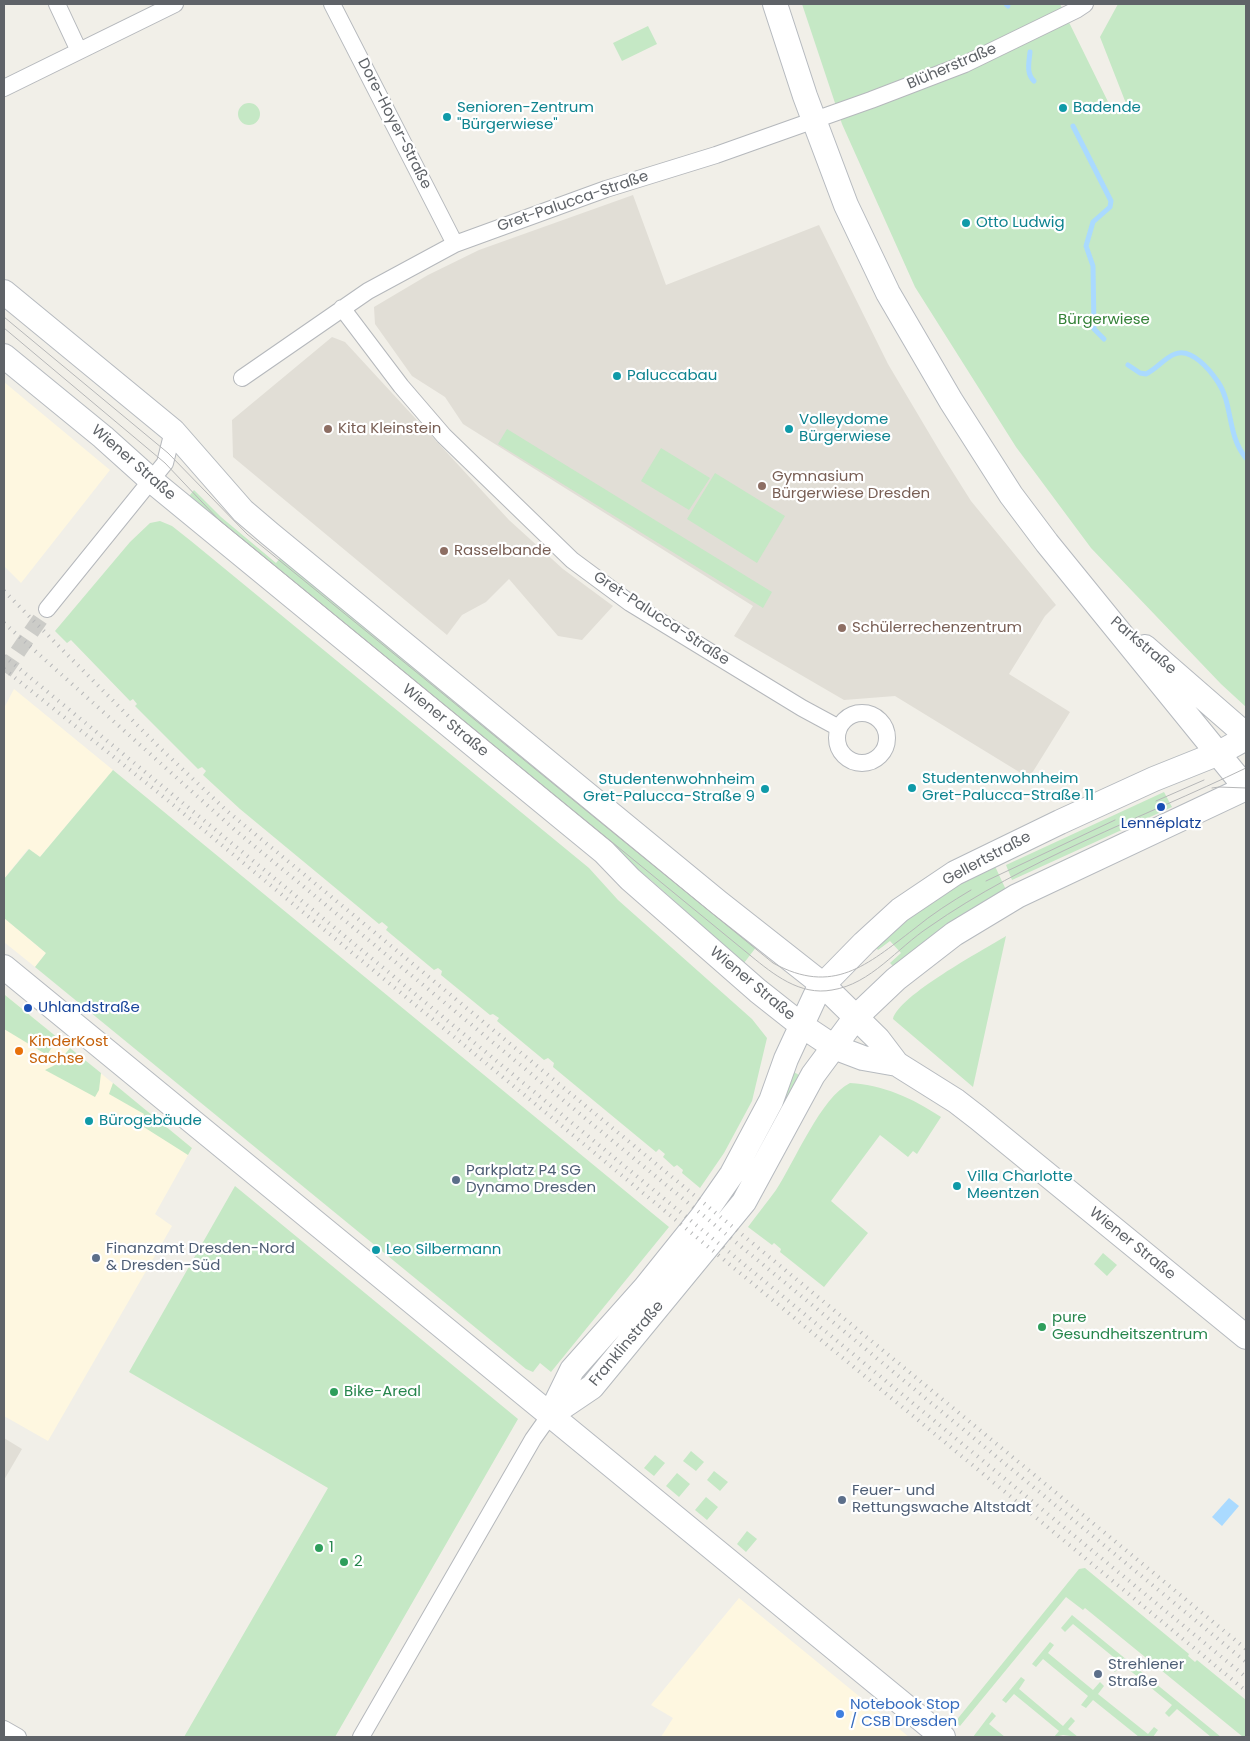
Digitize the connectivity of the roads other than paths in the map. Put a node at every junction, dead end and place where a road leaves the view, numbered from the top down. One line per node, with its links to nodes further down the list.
1 (57, 4): 6 (street)
2 (175, 4): 6 (street)
3 (332, 4): 9 (street, Dore-Hoyer-Straße)
4 (776, 4): 8 (main road)
5 (1086, 4): 8 (street, Blüherstraße)
6 (79, 51): 7 (street)
7 (4, 88)
8 (814, 121): 9 (street, Gret-Palucca-Straße); 16 (main road)
9 (455, 244): 11 (street, Gret-Palucca-Straße)
10 (4, 292): 14 (main road, Wiener Straße)
11 (342, 308): 13 (street, Gret-Palucca-Straße); 17 (street, Gret-Palucca-Straße)
12 (4, 356): 14 (main road, Wiener Straße)
13 (242, 378)
14 (165, 458): 15 (street); 22 (main road, Wiener Straße); 24 (main road, Wiener Straße)
15 (47, 610)
16 (1107, 615): 18 (main road, Parkstraße); 19 (main road, Parkstraße)
17 (839, 728)
18 (1246, 736): 19 (main road)
19 (1219, 753): 20 (main road); 22 (main road, Gellertstraße)
20 (1246, 788): 23 (main road)
21 (4, 967): 28 (main road)
22 (822, 984): 23 (main road, Wiener Straße); 24 (main road, Gellertstraße)
23 (856, 1017): 25 (main road); 26 (main road, Wiener Straße)
24 (801, 1025): 25 (main road, Wiener Straße); 28 (main road, Franklinstraße)
25 (834, 1047): 26 (main road, Wiener Straße); 28 (main road, Franklinstraße)
26 (897, 1064): 27 (main road, Wiener Straße)
27 (1246, 1337)
28 (550, 1415): 31 (street); 32 (main road)
29 (4, 1729): 30 (street)
30 (18, 1737)
31 (361, 1737)
32 (943, 1737)

